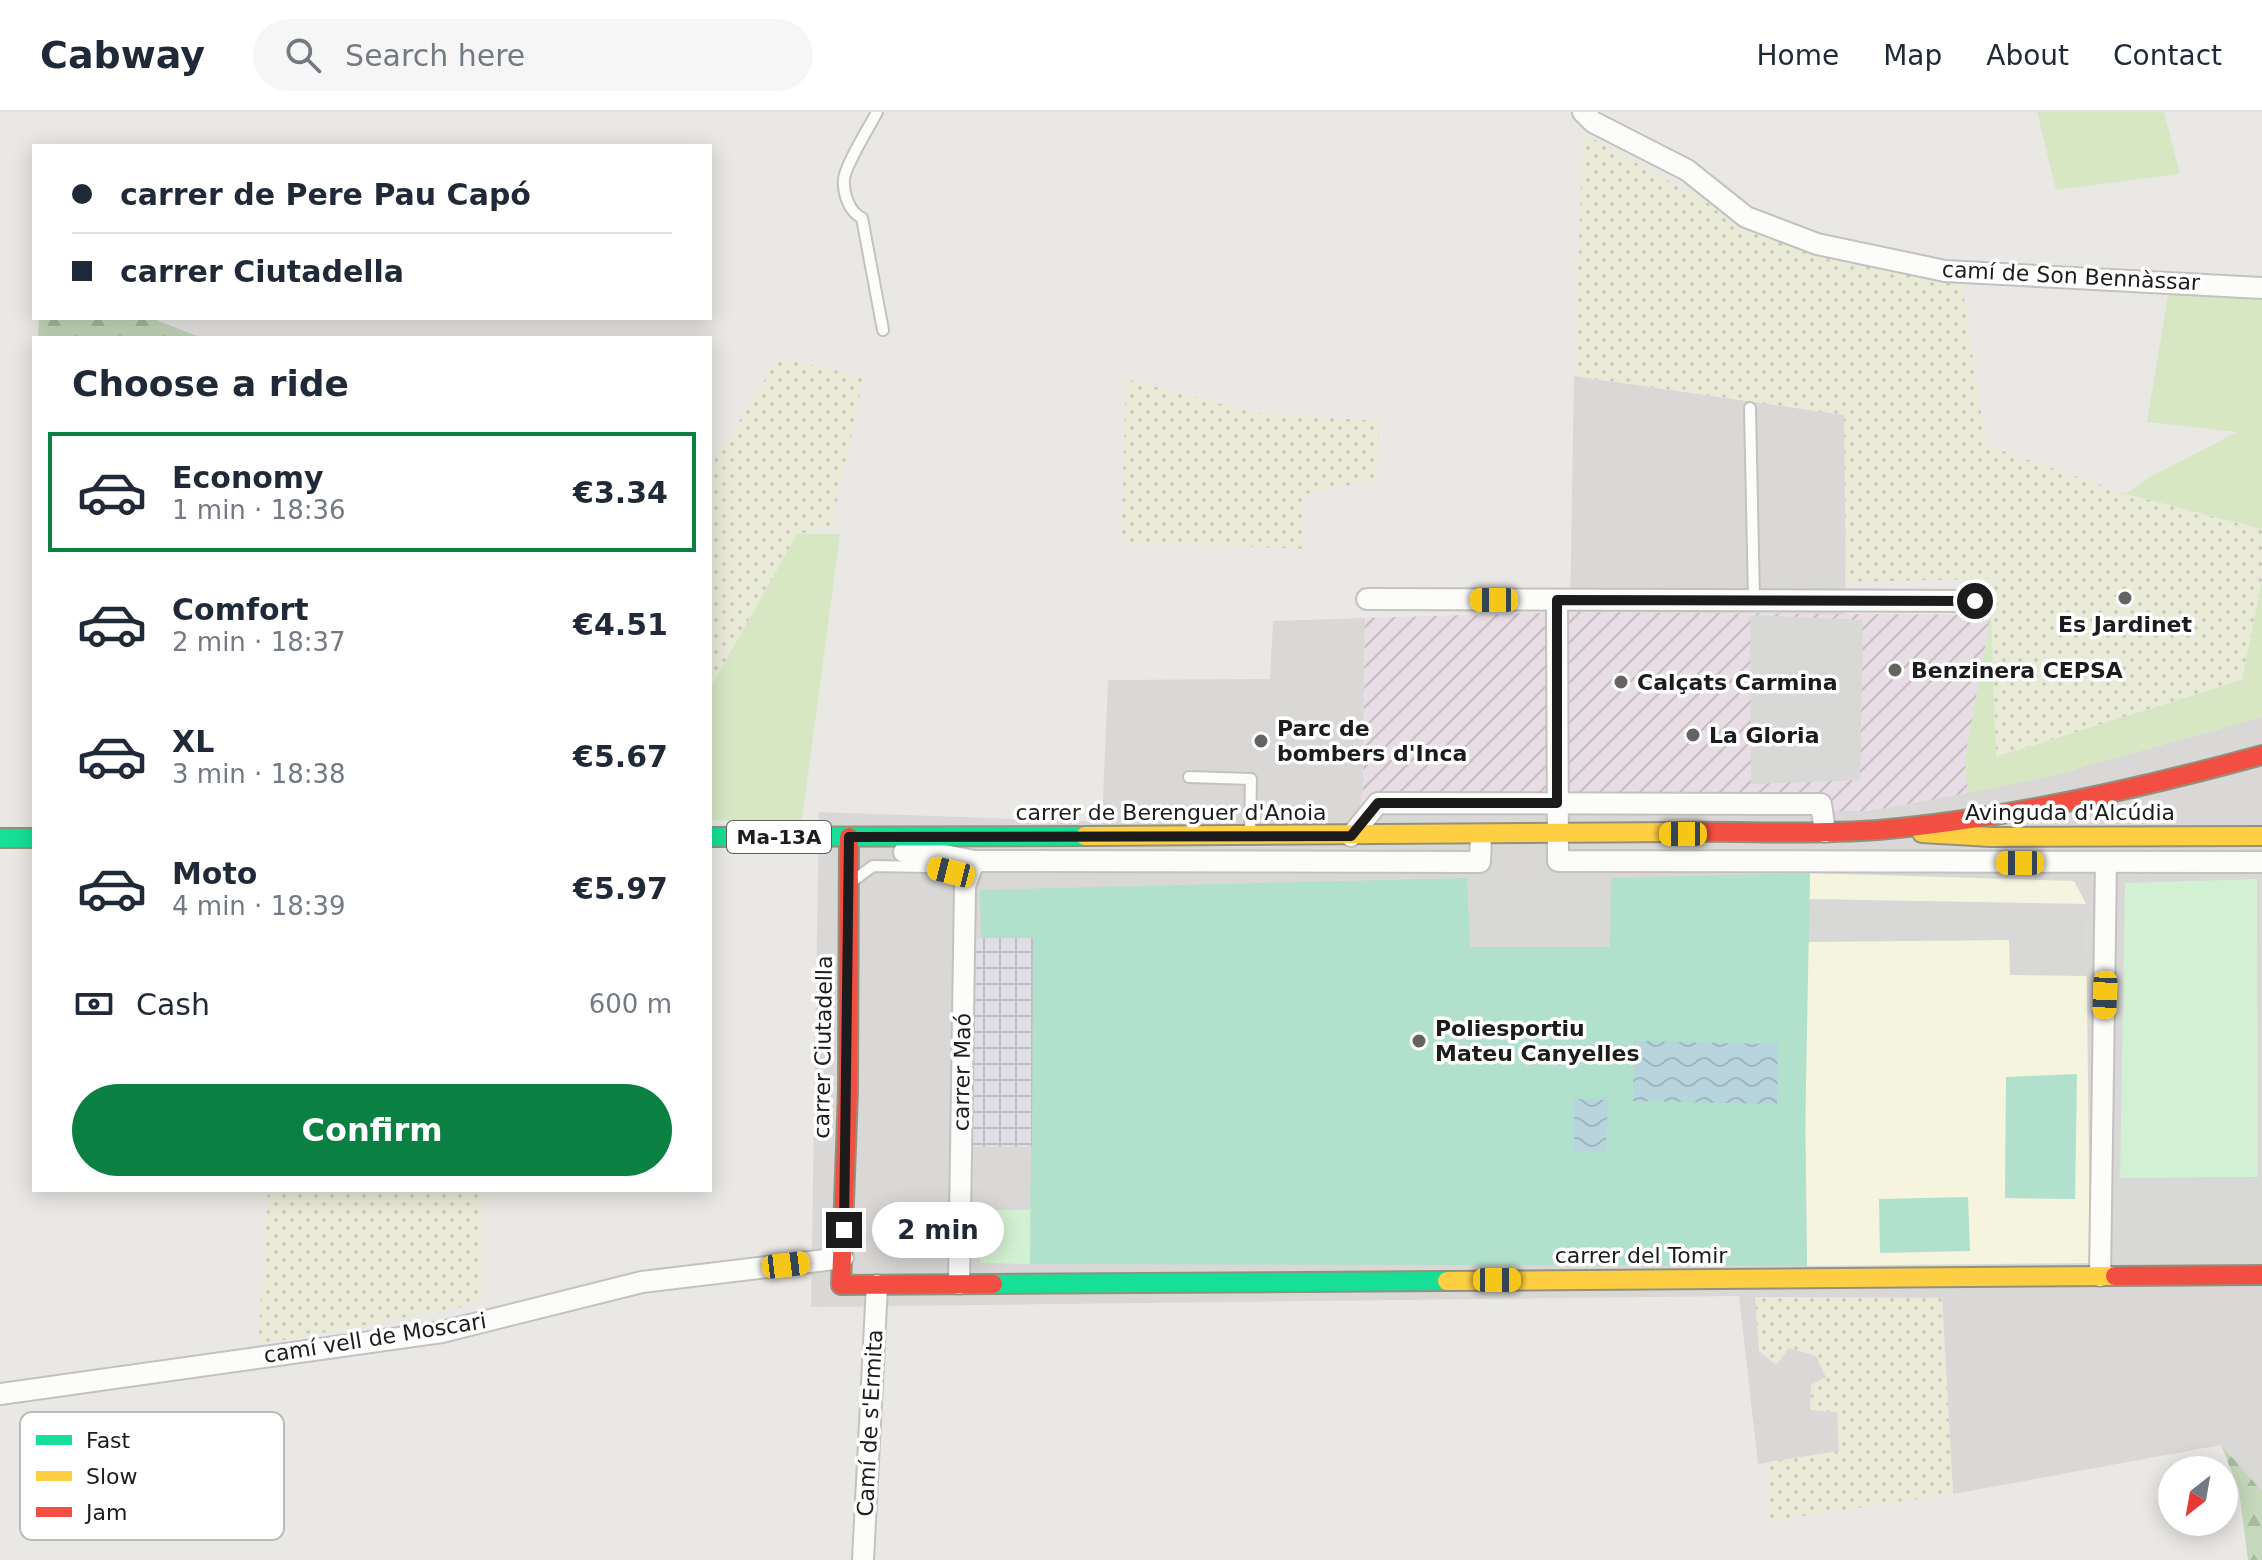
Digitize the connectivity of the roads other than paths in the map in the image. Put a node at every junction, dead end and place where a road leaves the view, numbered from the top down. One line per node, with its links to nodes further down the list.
1 (877, 112): 4 (lane)
2 (1583, 112): 3 (street, camí de Son Bennàssar)
3 (2262, 288)
4 (883, 330)
5 (1750, 408): 8 (lane)
6 (1367, 599): 7 (street)
7 (1557, 600): 8 (street); 12 (street)
8 (1754, 600): 9 (street)
9 (1975, 601)
10 (2262, 755): 13 (street)
11 (1189, 777): 17 (lane)
12 (1557, 803): 14 (street); 16 (street); 18 (street)
13 (1877, 830): 14 (street, carrer de Berenguer d'Anoia); 19 (street, Avinguda d'Alcúdia)
14 (1825, 832): 16 (street, carrer de Berenguer d'Anoia)
15 (1481, 835): 16 (street, carrer de Berenguer d'Anoia); 18 (street, carrer de Berenguer d'Anoia); 24 (street)
16 (1558, 835): 26 (street)
17 (1250, 836): 18 (street, carrer de Berenguer d'Anoia); 21 (street, carrer de Berenguer d'Anoia)
18 (1351, 836)
19 (2262, 836)
20 (712, 837): 21 (street, Ma-13A)
21 (849, 837): 24 (street); 27 (street, carrer Ciutadella)
22 (0, 838): 23 (street)
23 (32, 838)
24 (974, 861): 28 (street, carrer Maó)
25 (2262, 862): 26 (street)
26 (2106, 863): 31 (street)
27 (849, 885): 28 (lane); 29 (street, carrer Ciutadella)
28 (965, 886): 32 (street, carrer Maó)
29 (843, 1258): 33 (street, carrer del Tomir); 34 (street, camí vell de Moscari)
30 (2262, 1275): 31 (street, carrer del Tomir)
31 (2100, 1276): 32 (street, carrer del Tomir)
32 (959, 1284): 33 (street, carrer del Tomir)
33 (877, 1285): 35 (street, Camí de s'Ermita)
34 (0, 1394)
35 (863, 1560)

